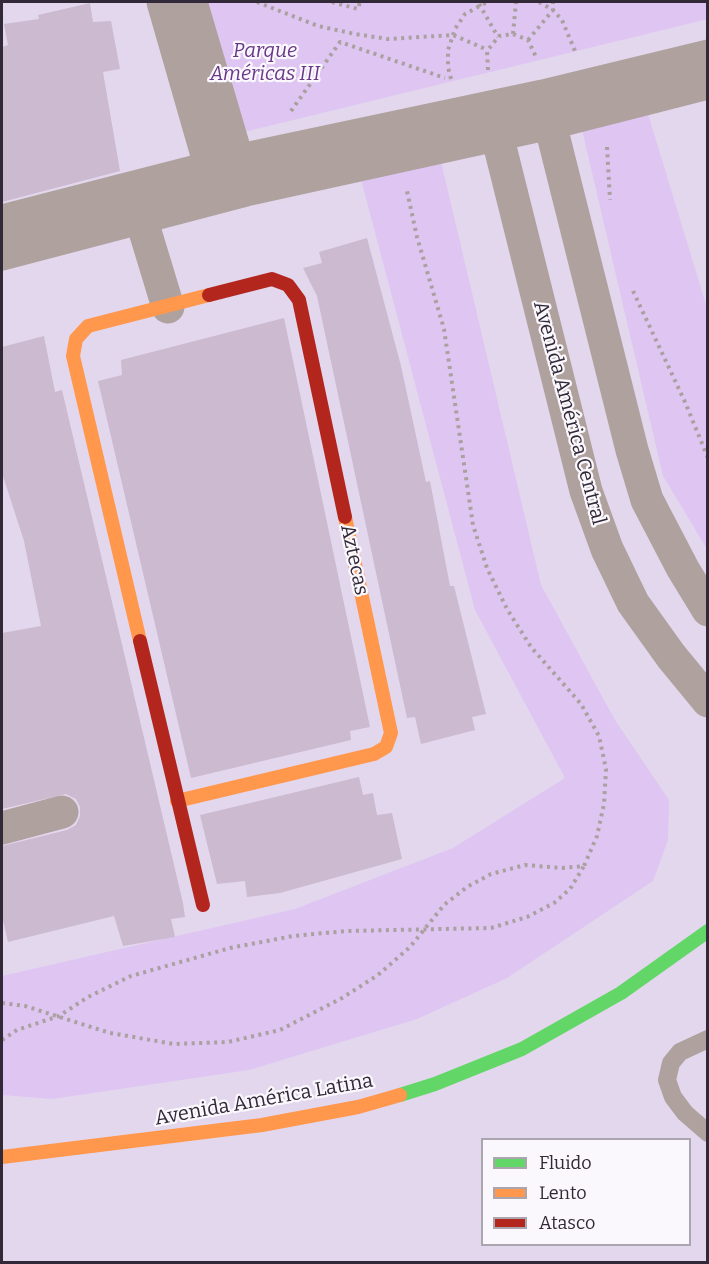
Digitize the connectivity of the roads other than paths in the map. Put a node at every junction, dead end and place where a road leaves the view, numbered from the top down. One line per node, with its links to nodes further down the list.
1 (163, 2): 8 (street)
2 (191, 2): 8 (street)
3 (708, 56): 5 (street)
4 (708, 83): 5 (street)
5 (590, 98): 6 (street)
6 (547, 109): 7 (street); 13 (street)
7 (493, 119): 8 (street); 14 (street, Avenida América Central)
8 (234, 175): 9 (street); 10 (street)
9 (141, 218): 11 (street); 12 (street)
10 (2, 222)
11 (2, 254)
12 (168, 307): 15 (street, Aztecas); 15 (street, Aztecas)
13 (708, 610)
14 (708, 701)
15 (177, 801): 18 (street, Aztecas)
16 (62, 812): 17 (street)
17 (2, 828)
18 (203, 905)
19 (708, 931): 22 (street, Avenida América Latina)
20 (708, 1039): 21 (lane)
21 (708, 1133)
22 (2, 1157)

